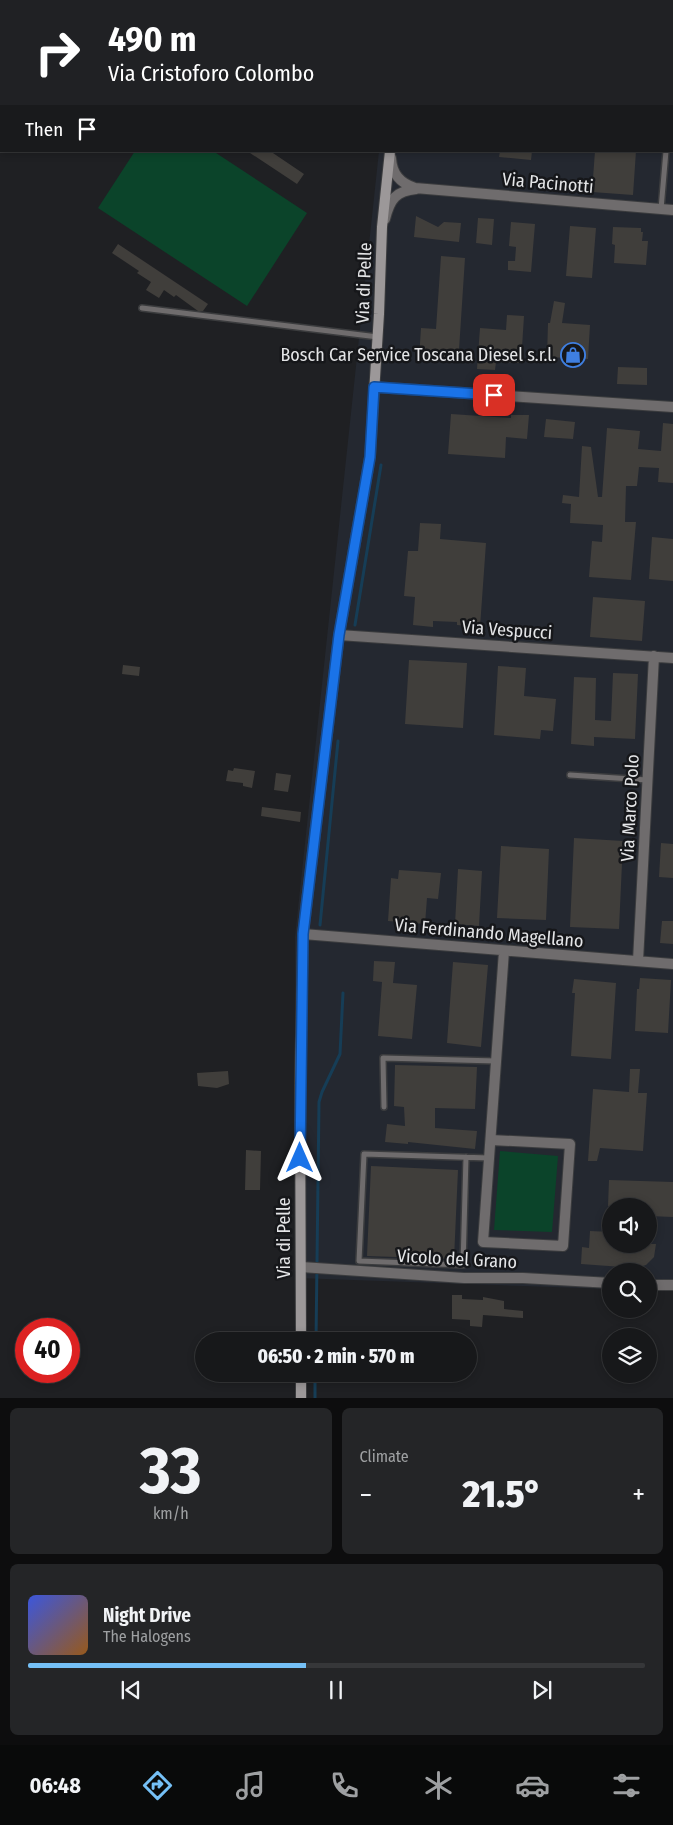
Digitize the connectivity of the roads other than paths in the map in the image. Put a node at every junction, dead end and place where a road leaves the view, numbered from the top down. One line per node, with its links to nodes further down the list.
1 (391, 152): 4 (street, Via Pacinotti)
2 (391, 152): 7 (street, Via di Pelle)
3 (666, 152): 5 (lane)
4 (420, 189): 5 (street, Via Pacinotti); 7 (street, Via Pacinotti)
5 (661, 209): 6 (street, Via Pacinotti)
6 (673, 210)
7 (382, 227): 9 (street, Via di Pelle)
8 (142, 308): 9 (lane)
9 (378, 337): 10 (street, Via di Pelle)
10 (374, 387): 11 (street); 12 (street, Via di Pelle)
11 (673, 407)
12 (339, 635): 13 (street, Via Vespucci); 17 (street, Via di Pelle)
13 (654, 656): 14 (street, Via Vespucci); 16 (street, Via Marco Polo)
14 (673, 658)
15 (570, 775): 16 (lane)
16 (648, 780): 19 (street, Via Marco Polo)
17 (303, 934): 18 (street, Via Ferdinando Magellano); 26 (street, Via di Pelle)
18 (504, 951): 19 (street, Via Ferdinando Magellano); 21 (street)
19 (638, 961): 20 (street, Via Ferdinando Magellano)
20 (673, 964)
21 (496, 1061): 22 (lane); 23 (street)
22 (384, 1107)
23 (490, 1140): 25 (street); 25 (street)
24 (466, 1157): 24 (lane); 25 (lane)
25 (489, 1158)
26 (305, 1268): 27 (street, Vicolo del Grano); 30 (street, Via di Pelle)
27 (602, 1282)
28 (657, 1285): 29 (street)
29 (673, 1286)
30 (301, 1332)
31 (301, 1382): 32 (street)
32 (301, 1398)

